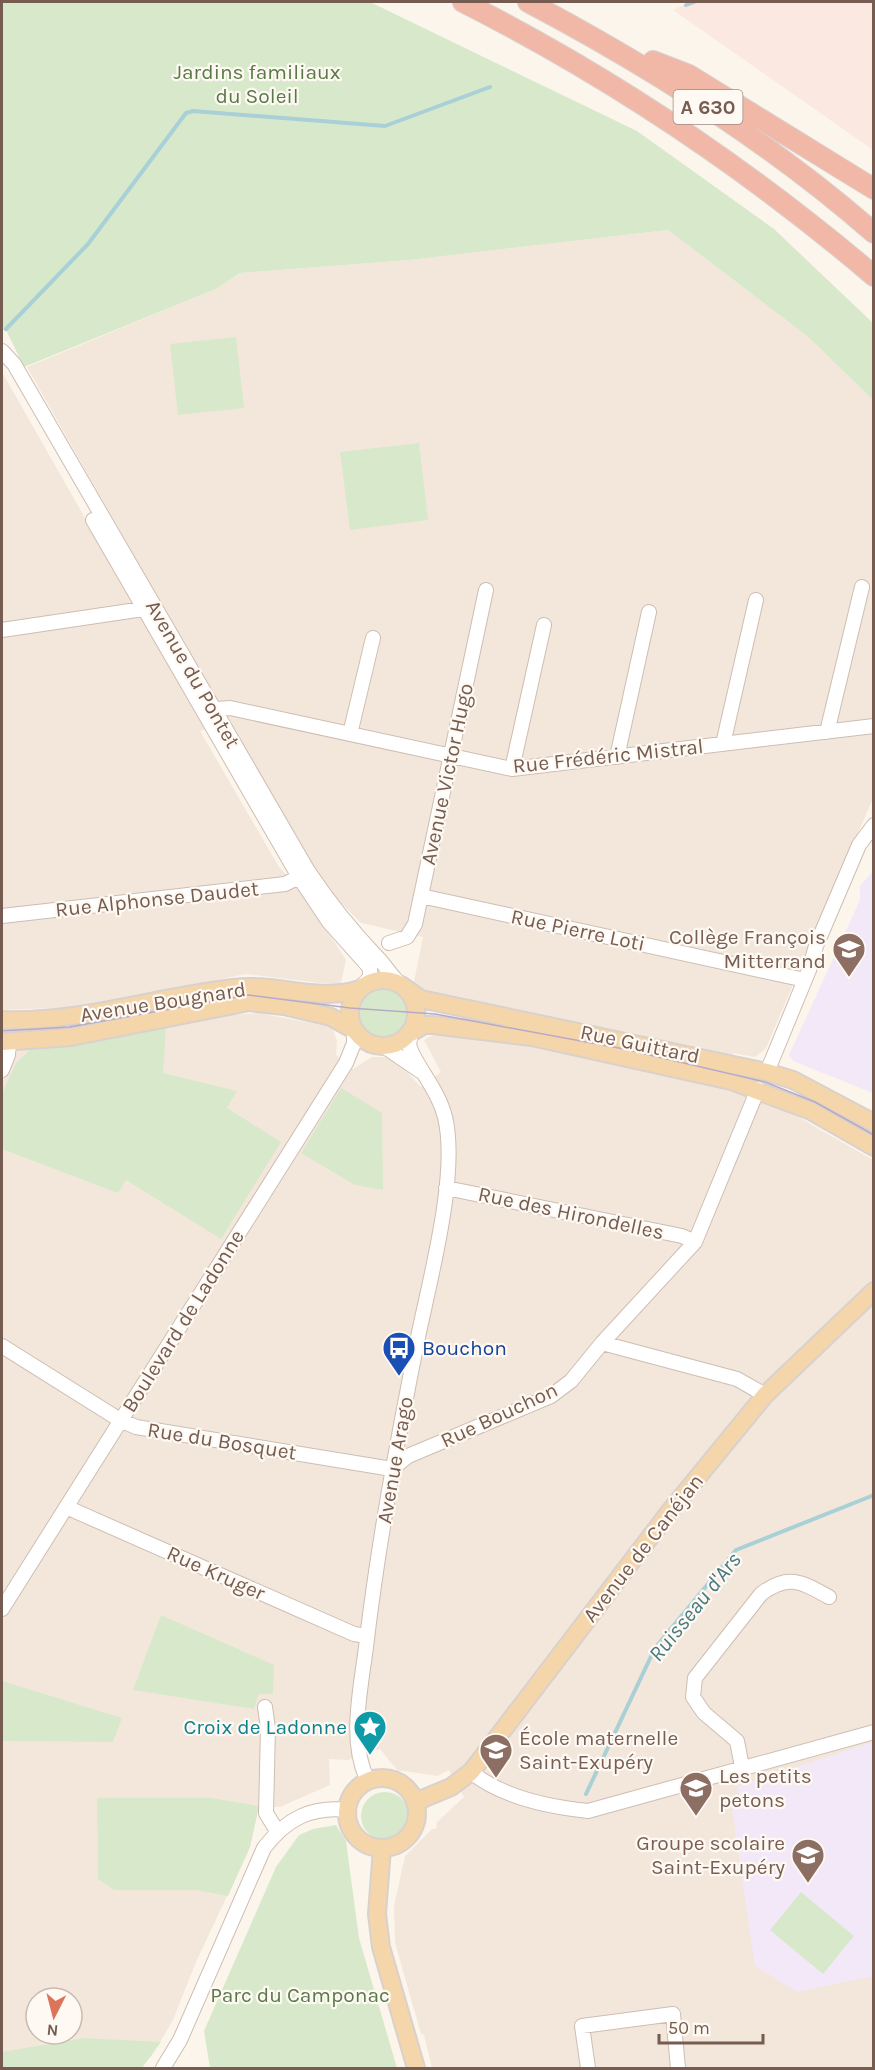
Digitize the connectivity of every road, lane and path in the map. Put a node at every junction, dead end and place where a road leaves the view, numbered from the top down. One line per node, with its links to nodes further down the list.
1 (463, 2): 6 (highway, A 630)
2 (528, 2): 3 (highway, A 630)
3 (594, 37): 4 (highway); 5 (highway, A 630)
4 (873, 189)
5 (873, 233)
6 (852, 258): 7 (highway, A 630); 8 (highway)
7 (873, 276)
8 (873, 292)
9 (2, 351): 13 (street, Avenue du Pontet)
10 (862, 587): 20 (street)
11 (486, 590): 23 (street, Avenue Victor Hugo)
12 (756, 600): 22 (street)
13 (149, 608): 16 (street); 18 (street, Avenue du Pontet)
14 (649, 612): 24 (street)
15 (544, 625): 25 (street)
16 (2, 630)
17 (373, 638): 21 (street)
18 (210, 714): 21 (street, Rue Frédéric Mistral); 27 (street, Avenue du Pontet)
19 (873, 726): 20 (street, Rue Frédéric Mistral)
20 (827, 732): 22 (street, Rue Frédéric Mistral)
21 (351, 734): 23 (street, Rue Frédéric Mistral)
22 (723, 744): 24 (street, Rue Frédéric Mistral)
23 (451, 757): 25 (street, Rue Frédéric Mistral); 28 (street, Avenue Victor Hugo)
24 (617, 757): 25 (street, Rue Frédéric Mistral)
25 (512, 769)
26 (873, 825): 33 (street)
27 (304, 874): 29 (street, Rue Alphonse Daudet); 31 (street, Avenue du Pontet)
28 (421, 896): 30 (street, Avenue Victor Hugo); 33 (street, Rue Pierre Loti)
29 (2, 916)
30 (389, 943): 31 (street); 32 (street)
31 (359, 948): 32 (street, Avenue du Pontet); 35 (street, Avenue du Pontet)
32 (381, 962): 34 (street, Avenue du Pontet)
33 (805, 980): 42 (street)
34 (401, 985): 35 (main road); 38 (main road); 42 (main road, Rue Guittard)
35 (360, 989): 36 (main road, Avenue Bougnard); 37 (main road)
36 (2, 1020)
37 (354, 1029): 39 (main road, Avenue Bougnard); 40 (main road); 53 (street, Boulevard de Ladonne)
38 (411, 1033): 40 (main road); 43 (street, Avenue Arago); 44 (main road, Rue Guittard)
39 (5, 1042): 41 (street)
40 (385, 1047): 43 (street, Avenue Arago)
41 (2, 1070)
42 (767, 1072): 45 (main road, Rue Guittard)
43 (422, 1073): 47 (street, Avenue Arago)
44 (758, 1089): 46 (main road, Rue Guittard); 48 (street)
45 (873, 1123)
46 (873, 1147)
47 (446, 1188): 48 (street, Rue des Hirondelles); 54 (street, Avenue Arago)
48 (695, 1242): 50 (street, Rue Bouchon)
49 (873, 1291): 52 (main road, Avenue de Canéjan)
50 (602, 1343): 52 (street); 54 (street, Rue Bouchon)
51 (2, 1346): 53 (street, Rue du Bosquet)
52 (765, 1395): 62 (main road, Avenue de Canéjan)
53 (120, 1420): 54 (street, Rue du Bosquet); 55 (street, Boulevard de Ladonne)
54 (392, 1469): 58 (street, Avenue Arago)
55 (66, 1507): 57 (street, Boulevard de Ladonne); 58 (street, Rue Kruger)
56 (829, 1597): 61 (street)
57 (2, 1609)
58 (367, 1636): 63 (street, Avenue Arago)
59 (265, 1707): 66 (street)
60 (873, 1732): 61 (street)
61 (742, 1767): 62 (street)
62 (471, 1772): 64 (main road, Avenue de Canéjan)
63 (368, 1781): 64 (main road); 65 (main road)
64 (415, 1802): 67 (main road)
65 (348, 1810): 66 (street); 67 (main road)
66 (277, 1830): 68 (street)
67 (382, 1848): 69 (main road)
68 (163, 2068)
69 (416, 2068)
70 (588, 2068): 71 (street)
71 (678, 2068)

